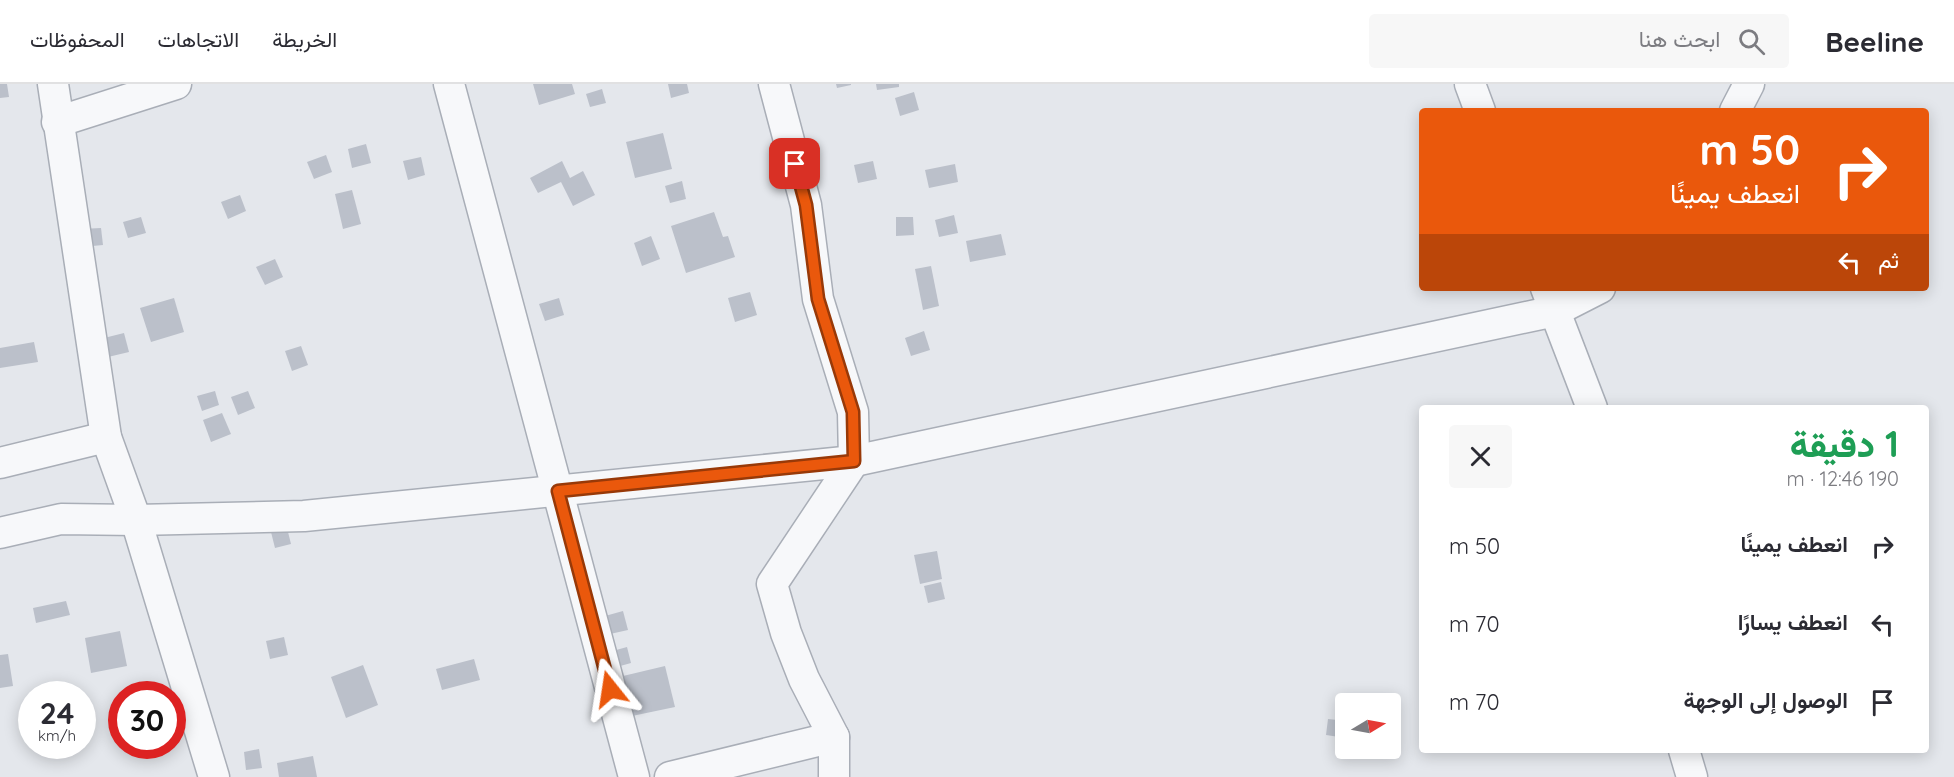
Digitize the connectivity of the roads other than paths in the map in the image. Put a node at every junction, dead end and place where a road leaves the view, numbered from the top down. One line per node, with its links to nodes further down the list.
1 (53, 84): 9 (street)
2 (176, 84): 9 (street)
3 (449, 84): 16 (street)
4 (774, 84): 14 (street)
5 (1470, 84): 7 (street)
6 (1749, 84): 8 (street)
7 (1479, 108)
8 (1737, 108)
9 (57, 122): 13 (street)
10 (1588, 291): 11 (street)
11 (1551, 300): 12 (street); 14 (street)
12 (1591, 405)
13 (106, 437): 15 (street); 17 (street)
14 (854, 461): 16 (street); 19 (street)
15 (0, 462)
16 (558, 491): 17 (street); 22 (street)
17 (136, 520): 18 (street); 21 (street)
18 (0, 533)
19 (834, 737): 23 (street); 24 (street)
20 (1685, 753): 25 (street)
21 (214, 777)
22 (634, 777)
23 (670, 777)
24 (834, 777)
25 (1692, 777)

